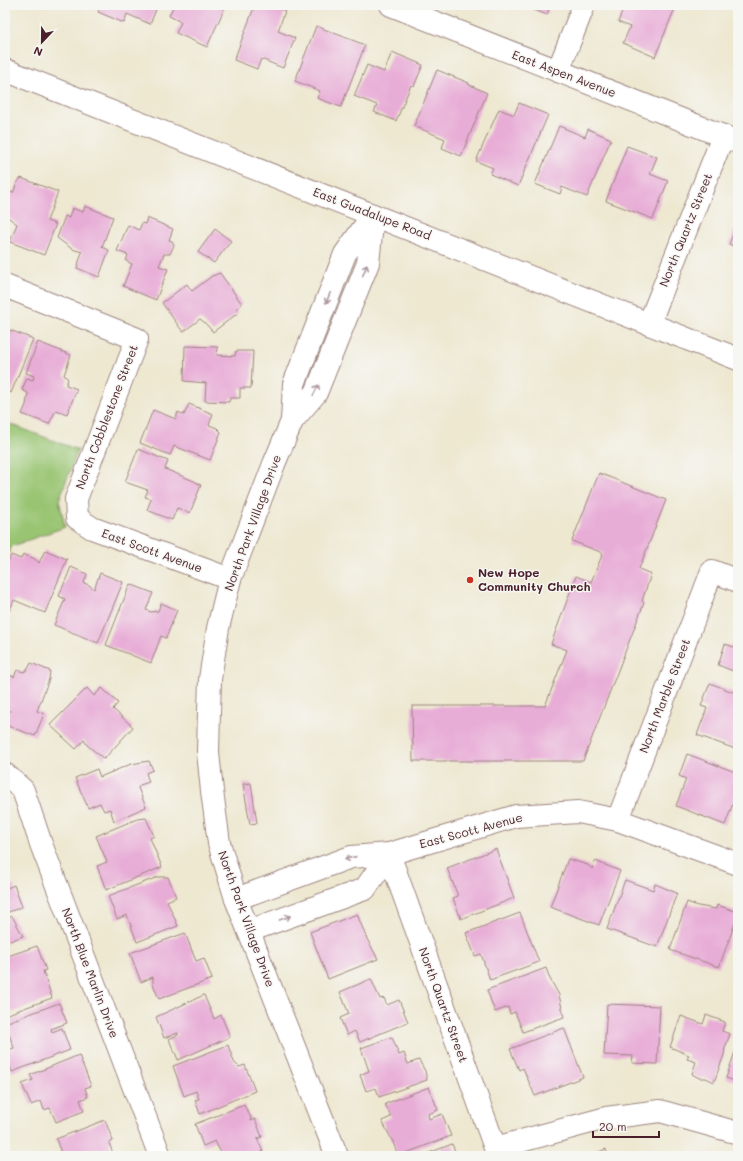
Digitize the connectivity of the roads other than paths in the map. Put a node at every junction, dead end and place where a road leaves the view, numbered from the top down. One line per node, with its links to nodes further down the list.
1 (391, 5): 4 (street, East Aspen Avenue)
2 (584, 5): 4 (street)
3 (5, 70): 6 (street, East Guadalupe Road)
4 (558, 71): 5 (street, East Aspen Avenue)
5 (731, 139): 8 (street, North Quartz Street)
6 (373, 215): 8 (street, East Guadalupe Road); 11 (street, North Park Village Drive)
7 (5, 286): 10 (street, North Cobblestone Street)
8 (649, 324): 9 (street, East Guadalupe Road)
9 (738, 359)
10 (77, 518): 11 (street, East Scott Avenue)
11 (230, 579): 17 (street, North Park Village Drive)
12 (738, 581): 14 (street, North Marble Street)
13 (5, 774): 21 (street, North Blue Marlin Drive)
14 (618, 820): 15 (street, East Scott Avenue); 16 (street, East Scott Avenue)
15 (389, 854): 17 (street, East Scott Avenue, one-way to 17); 18 (street, one-way to 15); 20 (street, North Quartz Street)
16 (738, 864)
17 (236, 899): 18 (street, North Park Village Drive)
18 (249, 931): 22 (street, North Park Village Drive)
19 (738, 1133): 20 (street)
20 (496, 1152)
21 (160, 1156)
22 (337, 1156)

